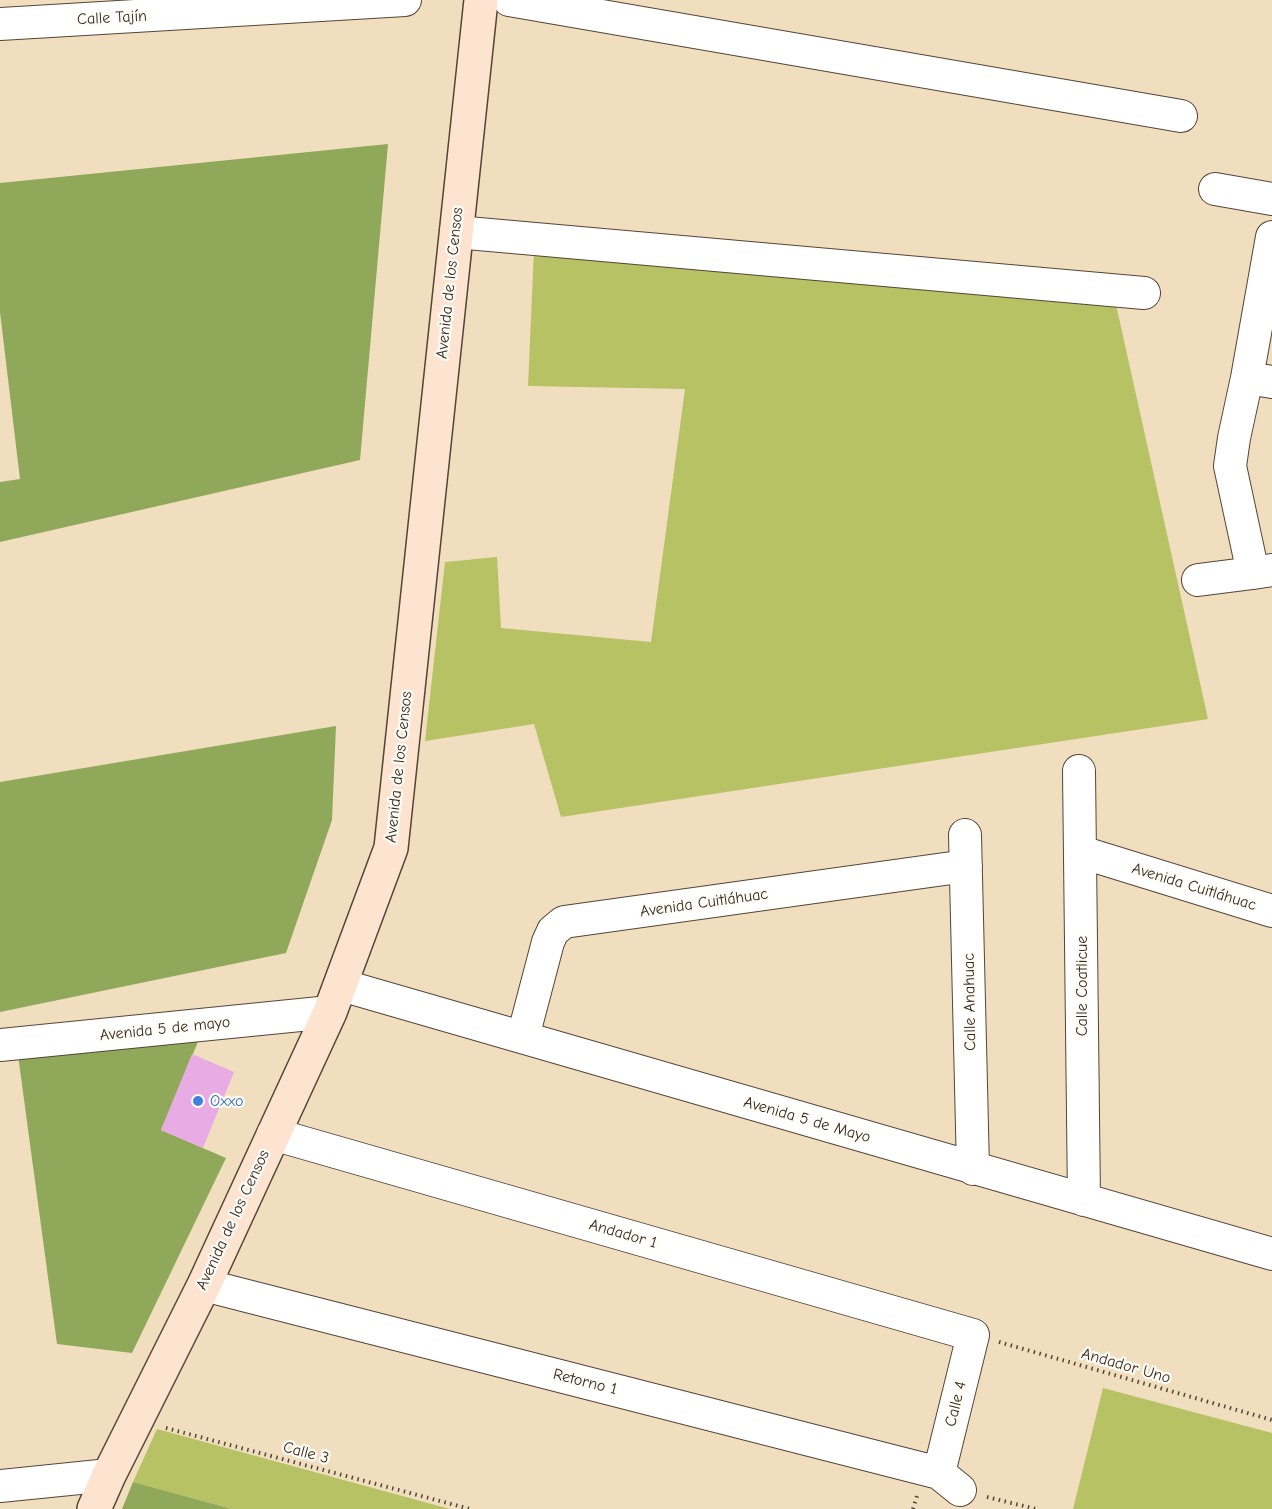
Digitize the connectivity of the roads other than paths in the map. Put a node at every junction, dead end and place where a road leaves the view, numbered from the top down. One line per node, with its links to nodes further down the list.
1 (405, 0): 4 (street, Calle Tajín)
2 (481, 0): 8 (street, Avenida de los Censos)
3 (509, 0): 5 (street)
4 (0, 24)
5 (1180, 116)
6 (1215, 189): 7 (street)
7 (1272, 198)
8 (456, 232): 10 (street); 19 (street, Avenida de los Censos)
9 (1272, 237): 11 (street)
10 (1144, 293)
11 (1260, 380): 12 (street)
12 (1263, 571): 13 (street)
13 (1198, 580)
14 (1079, 771): 16 (street, Calle Coatlicue)
15 (965, 835): 17 (street, Calle Anahuac)
16 (1081, 852): 18 (street, Avenida Cuitláhuac); 24 (street, Calle Coatlicue)
17 (966, 866): 20 (street, Avenida Cuitláhuac); 23 (street, Calle Anahuac)
18 (1272, 911)
19 (336, 998): 20 (street, Avenida 5 de Mayo); 21 (street, Avenida 5 de mayo); 22 (street, Avenida de los Censos)
20 (523, 1037): 23 (street, Avenida 5 de Mayo)
21 (0, 1045)
22 (273, 1134): 26 (street, Avenida de los Censos); 27 (street, Andador 1)
23 (973, 1169): 24 (street, Avenida 5 de Mayo)
24 (1084, 1200): 25 (street, Avenida 5 de Mayo)
25 (1272, 1254)
26 (204, 1285): 28 (street, Avenida de los Censos); 29 (street, Retorno 1)
27 (973, 1335): 29 (street, Calle 4)
28 (108, 1475): 30 (street); 31 (street, Avenida de los Censos)
29 (950, 1481)
30 (0, 1486)
31 (94, 1509)

